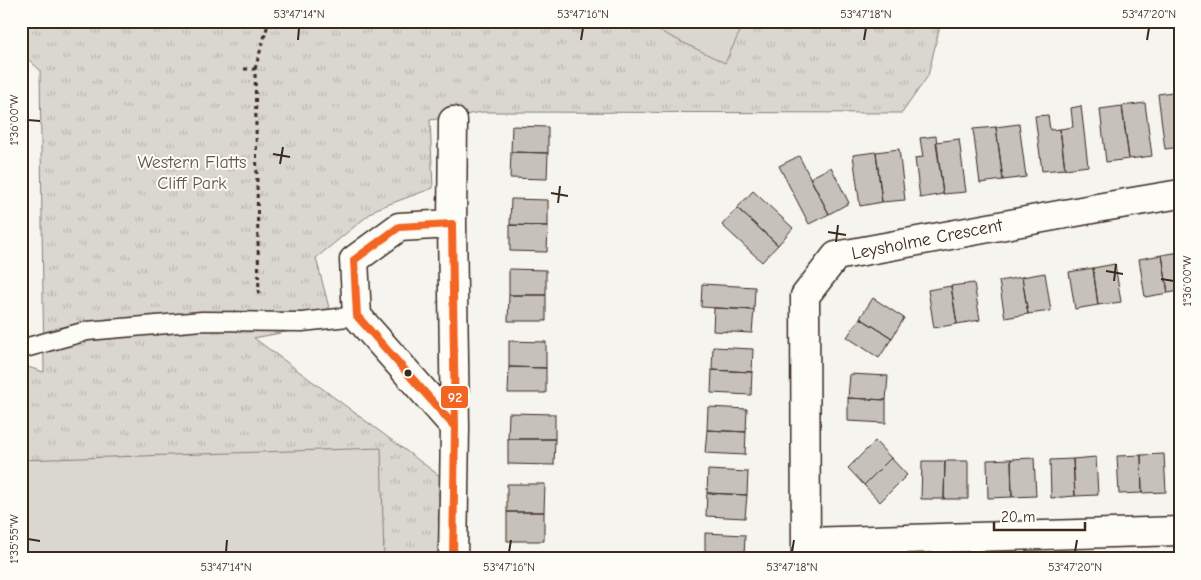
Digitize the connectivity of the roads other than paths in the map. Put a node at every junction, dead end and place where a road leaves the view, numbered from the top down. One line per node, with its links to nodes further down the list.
1 (453, 121): 3 (street)
2 (1180, 194): 8 (street, Leysholme Crescent)
3 (452, 224): 4 (street); 6 (street)
4 (357, 316): 5 (lane); 6 (street)
5 (21, 350)
6 (455, 427): 9 (street)
7 (1180, 531): 8 (street)
8 (806, 550)
9 (452, 559)

